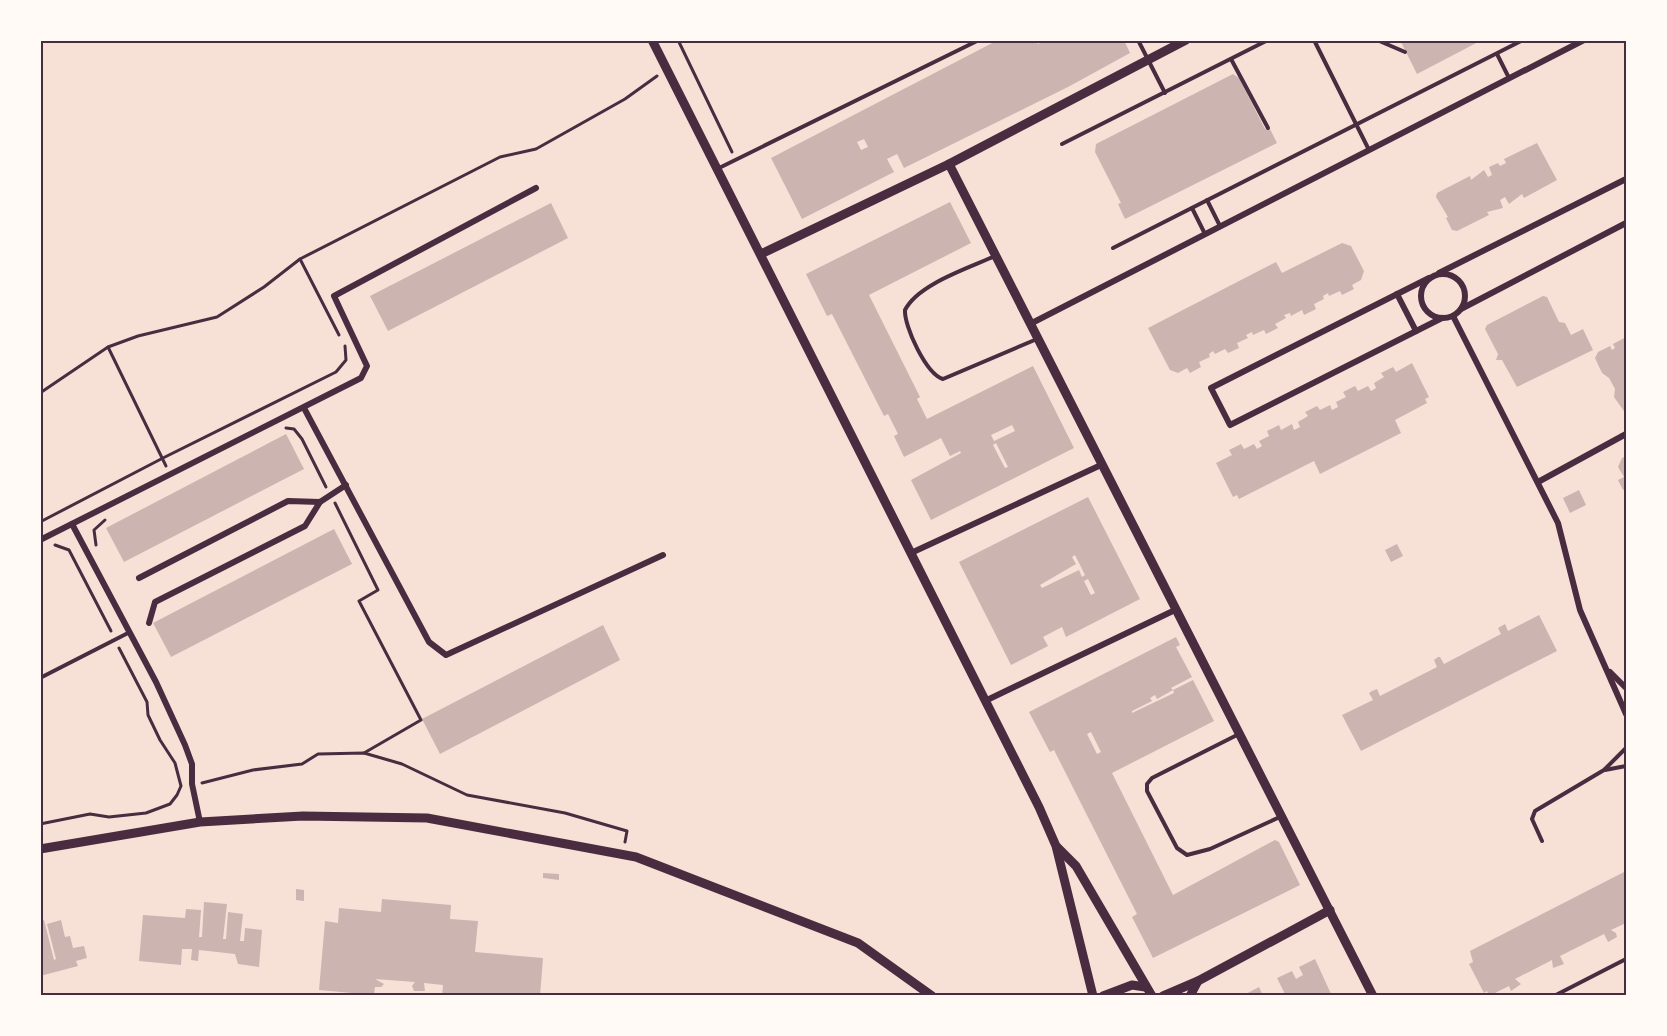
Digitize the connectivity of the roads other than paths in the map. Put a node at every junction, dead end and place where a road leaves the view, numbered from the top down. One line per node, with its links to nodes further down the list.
1 (652, 40): 21 (street)
2 (979, 40): 21 (lane)
3 (1138, 40): 13 (lane)
4 (1186, 40): 13 (street)
5 (1268, 40): 12 (lane)
6 (1314, 40): 16 (lane)
7 (1377, 40): 10 (lane)
8 (1523, 40): 11 (lane)
9 (1584, 40): 14 (street)
10 (1406, 52)
11 (1497, 54): 14 (lane); 16 (lane)
12 (1231, 59): 15 (lane); 17 (lane)
13 (1148, 61): 15 (lane); 20 (street)
14 (1509, 79): 19 (street)
15 (1165, 93): 18 (lane)
16 (1356, 124): 19 (lane); 24 (lane)
17 (1268, 128)
18 (1062, 144)
19 (1369, 150): 27 (street)
20 (949, 164): 30 (street); 31 (street)
21 (716, 170): 30 (street)
22 (1626, 179): 32 (street)
23 (536, 188): 41 (street)
24 (1207, 200): 25 (lane); 27 (lane)
25 (1192, 208): 28 (lane); 29 (lane)
26 (1626, 223): 35 (street)
27 (1220, 226): 28 (street)
28 (1205, 234): 38 (street)
29 (1113, 249)
30 (761, 254): 49 (street)
31 (996, 256): 38 (street); 40 (lane)
32 (1438, 273): 33 (street); 35 (street)
33 (1429, 278): 34 (street); 37 (street)
34 (1397, 294): 39 (street); 39 (street)
35 (1461, 309): 36 (street)
36 (1453, 316): 37 (street); 44 (street)
37 (1442, 318): 39 (street)
38 (1030, 324): 40 (street)
39 (1416, 331)
40 (1037, 339): 43 (street)
41 (304, 408): 45 (street); 47 (street)
42 (1626, 435): 44 (street)
43 (1101, 465): 49 (street); 52 (street)
44 (1538, 482): 55 (street)
45 (346, 485): 46 (street); 50 (street)
46 (320, 502): 51 (street); 53 (street)
47 (72, 524): 48 (street); 54 (street)
48 (40, 540)
49 (911, 553): 58 (street)
50 (663, 555)
51 (139, 578)
52 (1175, 610): 58 (street); 60 (street)
53 (149, 623)
54 (130, 632): 56 (lane); 65 (street)
55 (1606, 668): 57 (street); 59 (street)
56 (40, 678)
57 (1626, 688)
58 (985, 701): 67 (street)
59 (1626, 714)
60 (1241, 733): 64 (street); 64 (lane)
61 (1626, 748): 63 (lane)
62 (1626, 766): 63 (lane)
63 (1604, 770): 66 (lane)
64 (1282, 815): 69 (street)
65 (200, 822): 68 (street); 73 (street)
66 (1542, 841)
67 (1056, 846): 72 (street); 74 (street)
68 (40, 849)
69 (1330, 910): 71 (street); 79 (street)
70 (1626, 959): 80 (lane)
71 (1198, 981): 77 (street); 78 (street)
72 (1145, 987): 75 (street); 76 (street)
73 (932, 996)
74 (1093, 996)
75 (1104, 996)
76 (1152, 996)
77 (1163, 996)
78 (1190, 996)
79 (1373, 996)
80 (1554, 996)

